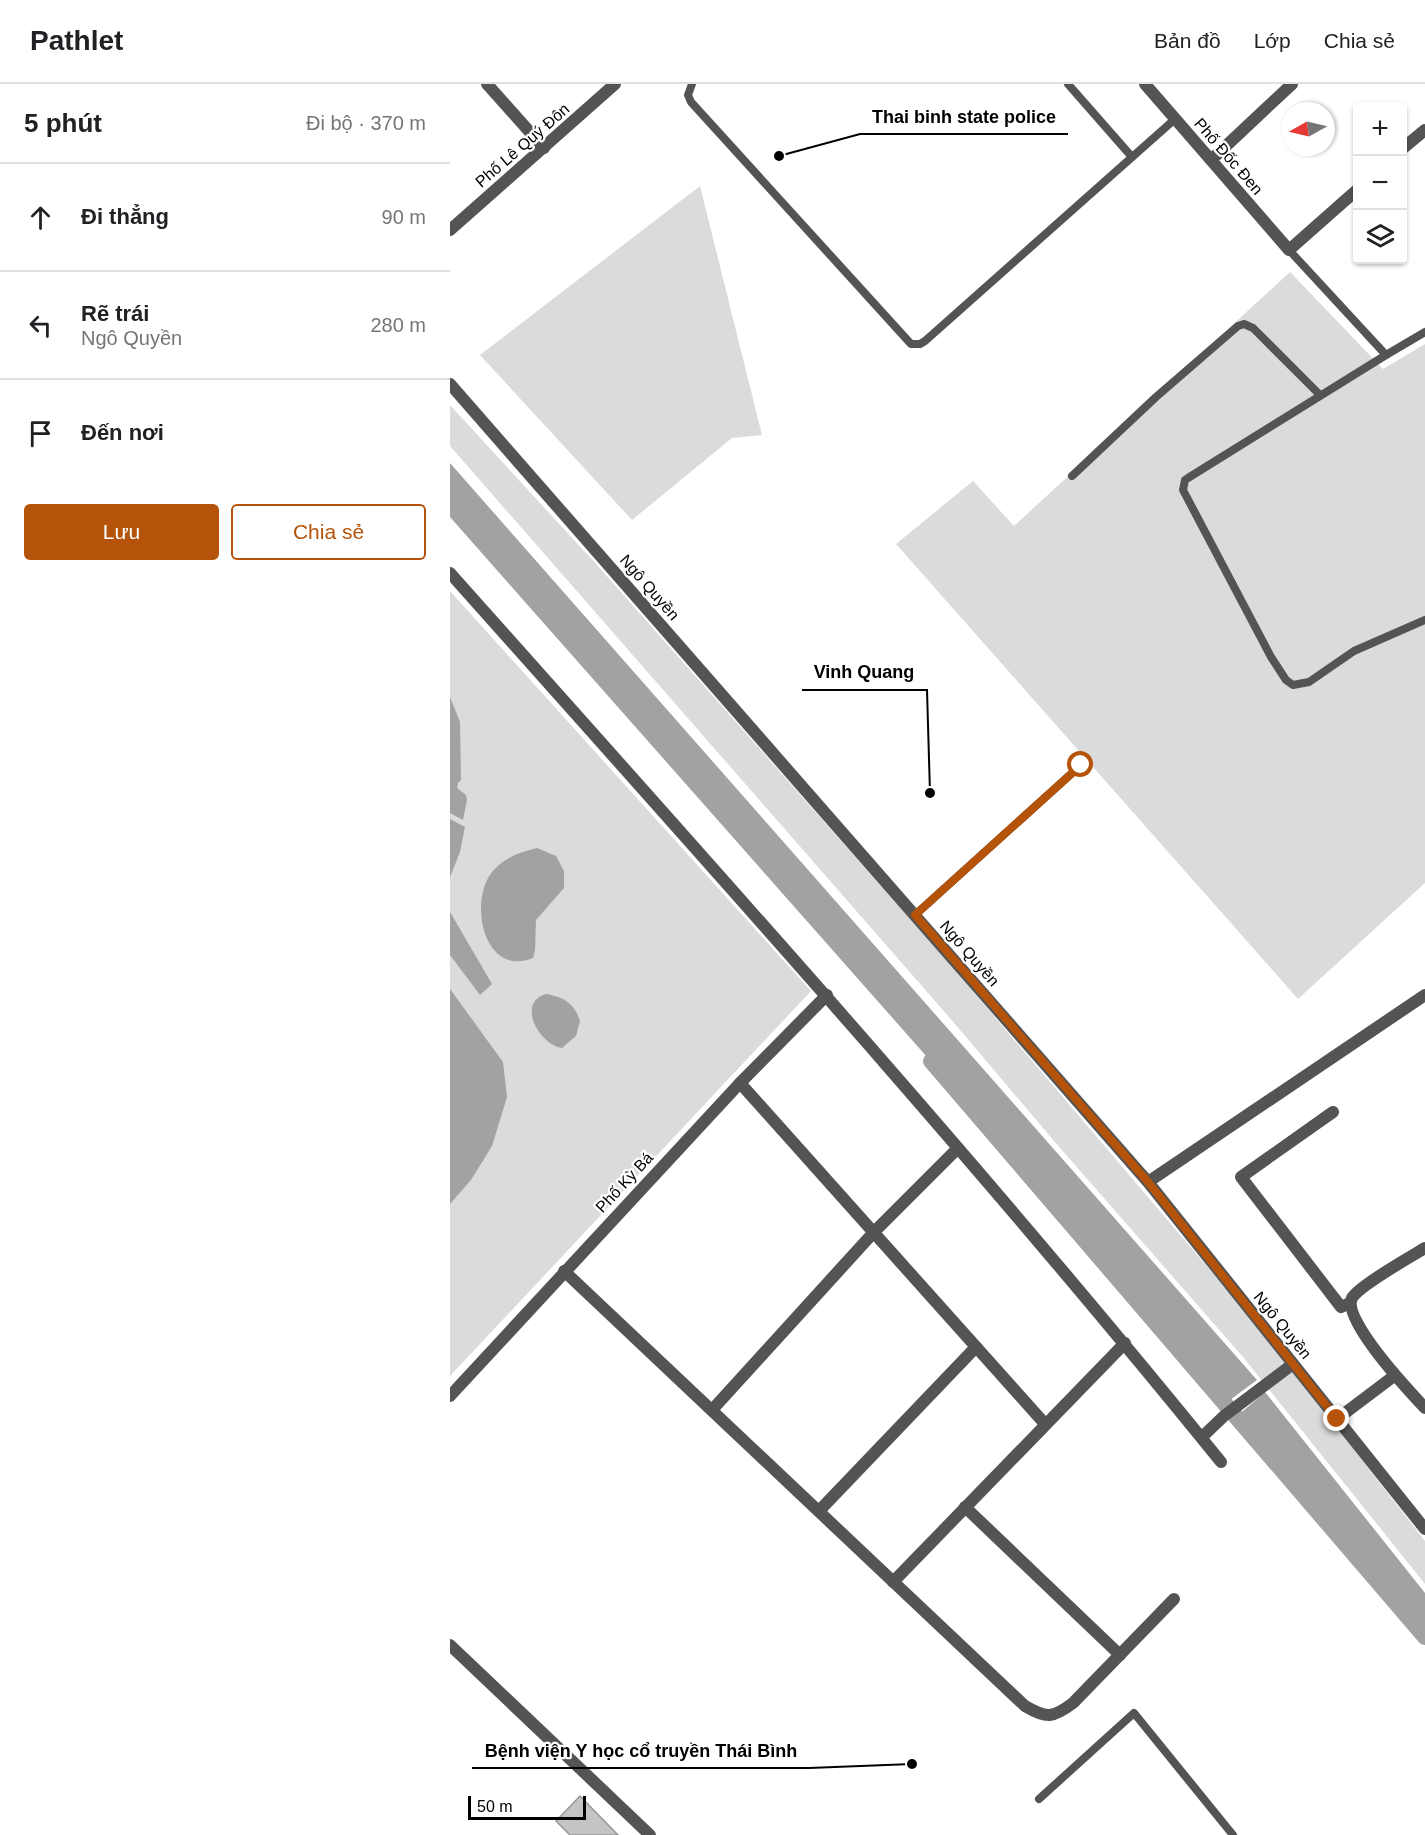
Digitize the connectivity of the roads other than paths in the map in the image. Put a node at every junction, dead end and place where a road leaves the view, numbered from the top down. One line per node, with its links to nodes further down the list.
1 (487, 84): 10 (street)
2 (615, 84): 10 (street, Phố Lê Quý Đôn)
3 (692, 84): 11 (lane)
4 (1068, 84): 11 (lane)
5 (1145, 84): 7 (street, Phố Đốc Đen)
6 (1292, 84): 12 (street)
7 (1175, 119): 11 (lane); 12 (street, Phố Đốc Đen)
8 (1425, 130): 9 (street)
9 (1407, 145)
10 (544, 148): 14 (street, Phố Lê Quý Đôn)
11 (1132, 157)
12 (1210, 160): 15 (street, Phố Đốc Đen)
13 (1353, 193): 15 (street)
14 (450, 230)
15 (1288, 250): 17 (lane)
16 (1425, 332): 17 (lane)
17 (1386, 355): 19 (lane)
18 (450, 384): 24 (street, Ngô Quyền)
19 (1320, 395): 20 (lane); 22 (lane)
20 (1072, 476)
21 (450, 573): 25 (street)
22 (1425, 620)
23 (1081, 765): 24 (lane)
24 (915, 915): 30 (street, Ngô Quyền)
25 (826, 995): 27 (street, Phố Kỳ Bá); 29 (street)
26 (1425, 995): 30 (street)
27 (740, 1083): 31 (street); 33 (street, Phố Kỳ Bá)
28 (1333, 1112): 34 (street)
29 (958, 1148): 31 (street); 35 (street)
30 (1148, 1182): 37 (street, Ngô Quyền)
31 (874, 1232): 36 (street); 41 (street)
32 (1425, 1248): 34 (street)
33 (564, 1271): 39 (street, Phố Kỳ Bá); 41 (street)
34 (1350, 1303): 38 (street)
35 (1125, 1343): 43 (street); 44 (street)
36 (976, 1347): 43 (street); 47 (street)
37 (1293, 1364): 42 (street, Ngô Quyền); 44 (street)
38 (1394, 1376): 40 (street); 42 (street)
39 (450, 1396)
40 (1425, 1408)
41 (712, 1410): 47 (street)
42 (1337, 1419): 48 (street, Ngô Quyền)
43 (1046, 1424): 46 (street)
44 (1202, 1437): 45 (street)
45 (1221, 1462)
46 (965, 1507): 49 (street); 52 (street)
47 (819, 1511): 49 (street)
48 (1425, 1529)
49 (893, 1582): 52 (street)
50 (1174, 1599): 52 (street)
51 (450, 1645): 54 (street)
52 (1120, 1655)
53 (1039, 1799): 55 (lane)
54 (650, 1835)
55 (1233, 1835)

